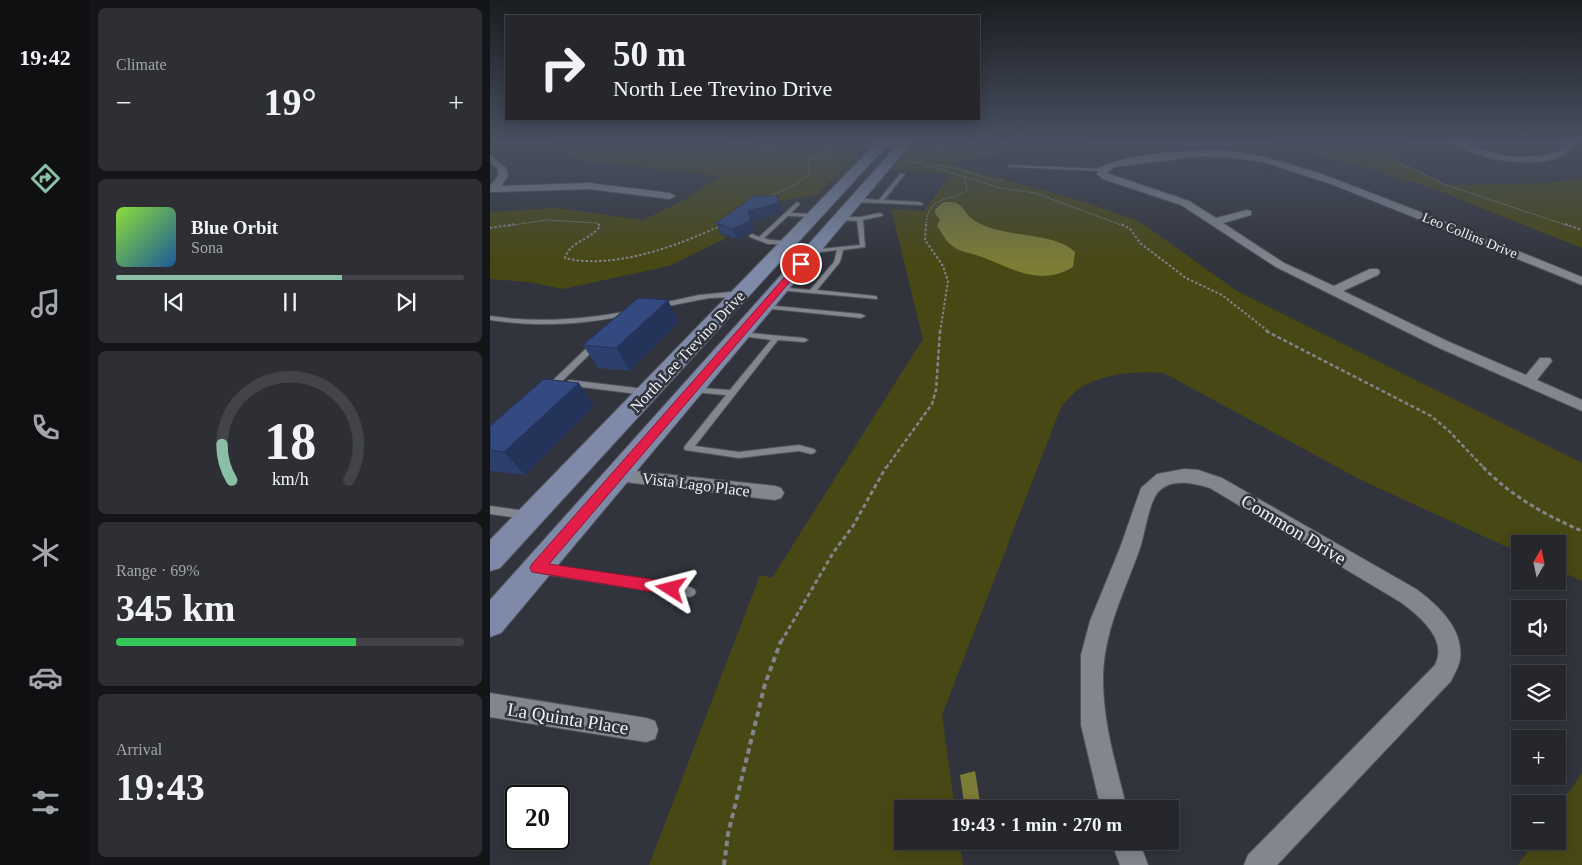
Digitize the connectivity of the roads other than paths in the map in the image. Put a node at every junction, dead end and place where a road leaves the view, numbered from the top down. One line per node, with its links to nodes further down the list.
1 (846, 182): 15 (main road, North Lee Trevino Drive)
2 (877, 182): 11 (main road, North Lee Trevino Drive)
3 (895, 182): 8 (lane)
4 (1122, 182): 16 (street)
5 (1334, 182): 23 (street, Leo Collins Drive)
6 (493, 188): 7 (street)
7 (670, 196)
8 (881, 201): 10 (lane); 11 (lane)
9 (797, 204): 13 (lane)
10 (920, 204)
11 (852, 212): 14 (lane); 20 (lane); 21 (main road, North Lee Trevino Drive)
12 (1247, 213): 16 (street)
13 (786, 214): 15 (lane); 18 (lane)
14 (880, 215)
15 (814, 216): 19 (main road, North Lee Trevino Drive)
16 (1214, 222): 25 (street)
17 (752, 236): 18 (lane)
18 (760, 239): 19 (lane)
19 (788, 243): 27 (main road, North Lee Trevino Drive)
20 (840, 249): 21 (lane); 26 (lane)
21 (812, 251): 24 (main road, North Lee Trevino Drive)
22 (1374, 272): 25 (street)
23 (1582, 281)
24 (779, 289): 26 (lane); 29 (main road, North Lee Trevino Drive)
25 (1334, 291): 40 (street)
26 (812, 292): 28 (lane)
27 (740, 295): 30 (lane); 42 (main road, North Lee Trevino Drive)
28 (875, 298)
29 (764, 307): 32 (lane); 34 (main road, North Lee Trevino Drive)
30 (653, 308)
31 (634, 312): 33 (lane)
32 (861, 316)
33 (490, 318)
34 (740, 334): 36 (lane); 41 (main road, North Lee Trevino Drive)
35 (602, 338): 39 (lane)
36 (776, 338): 37 (lane); 43 (lane)
37 (804, 340)
38 (1545, 361): 40 (street)
39 (559, 381): 42 (lane); 44 (lane)
40 (1528, 382): 45 (street)
41 (692, 389): 43 (lane); 47 (main road, North Lee Trevino Drive)
42 (647, 392): 50 (main road, North Lee Trevino Drive)
43 (732, 393): 46 (lane)
44 (543, 394)
45 (1582, 406)
46 (811, 451)
47 (618, 475): 48 (street, Vista Lago Place); 52 (main road, North Lee Trevino Drive)
48 (775, 493)
49 (490, 510): 50 (lane)
50 (531, 516): 51 (main road, North Lee Trevino Drive)
51 (490, 559)
52 (537, 568): 53 (lane); 54 (main road, North Lee Trevino Drive)
53 (690, 592)
54 (490, 623)
55 (490, 705): 56 (street, La Quinta Place)
56 (646, 730)
57 (1112, 800): 60 (street, Common Drive)
58 (1128, 850): 59 (street)
59 (1134, 865)
60 (1258, 865)

